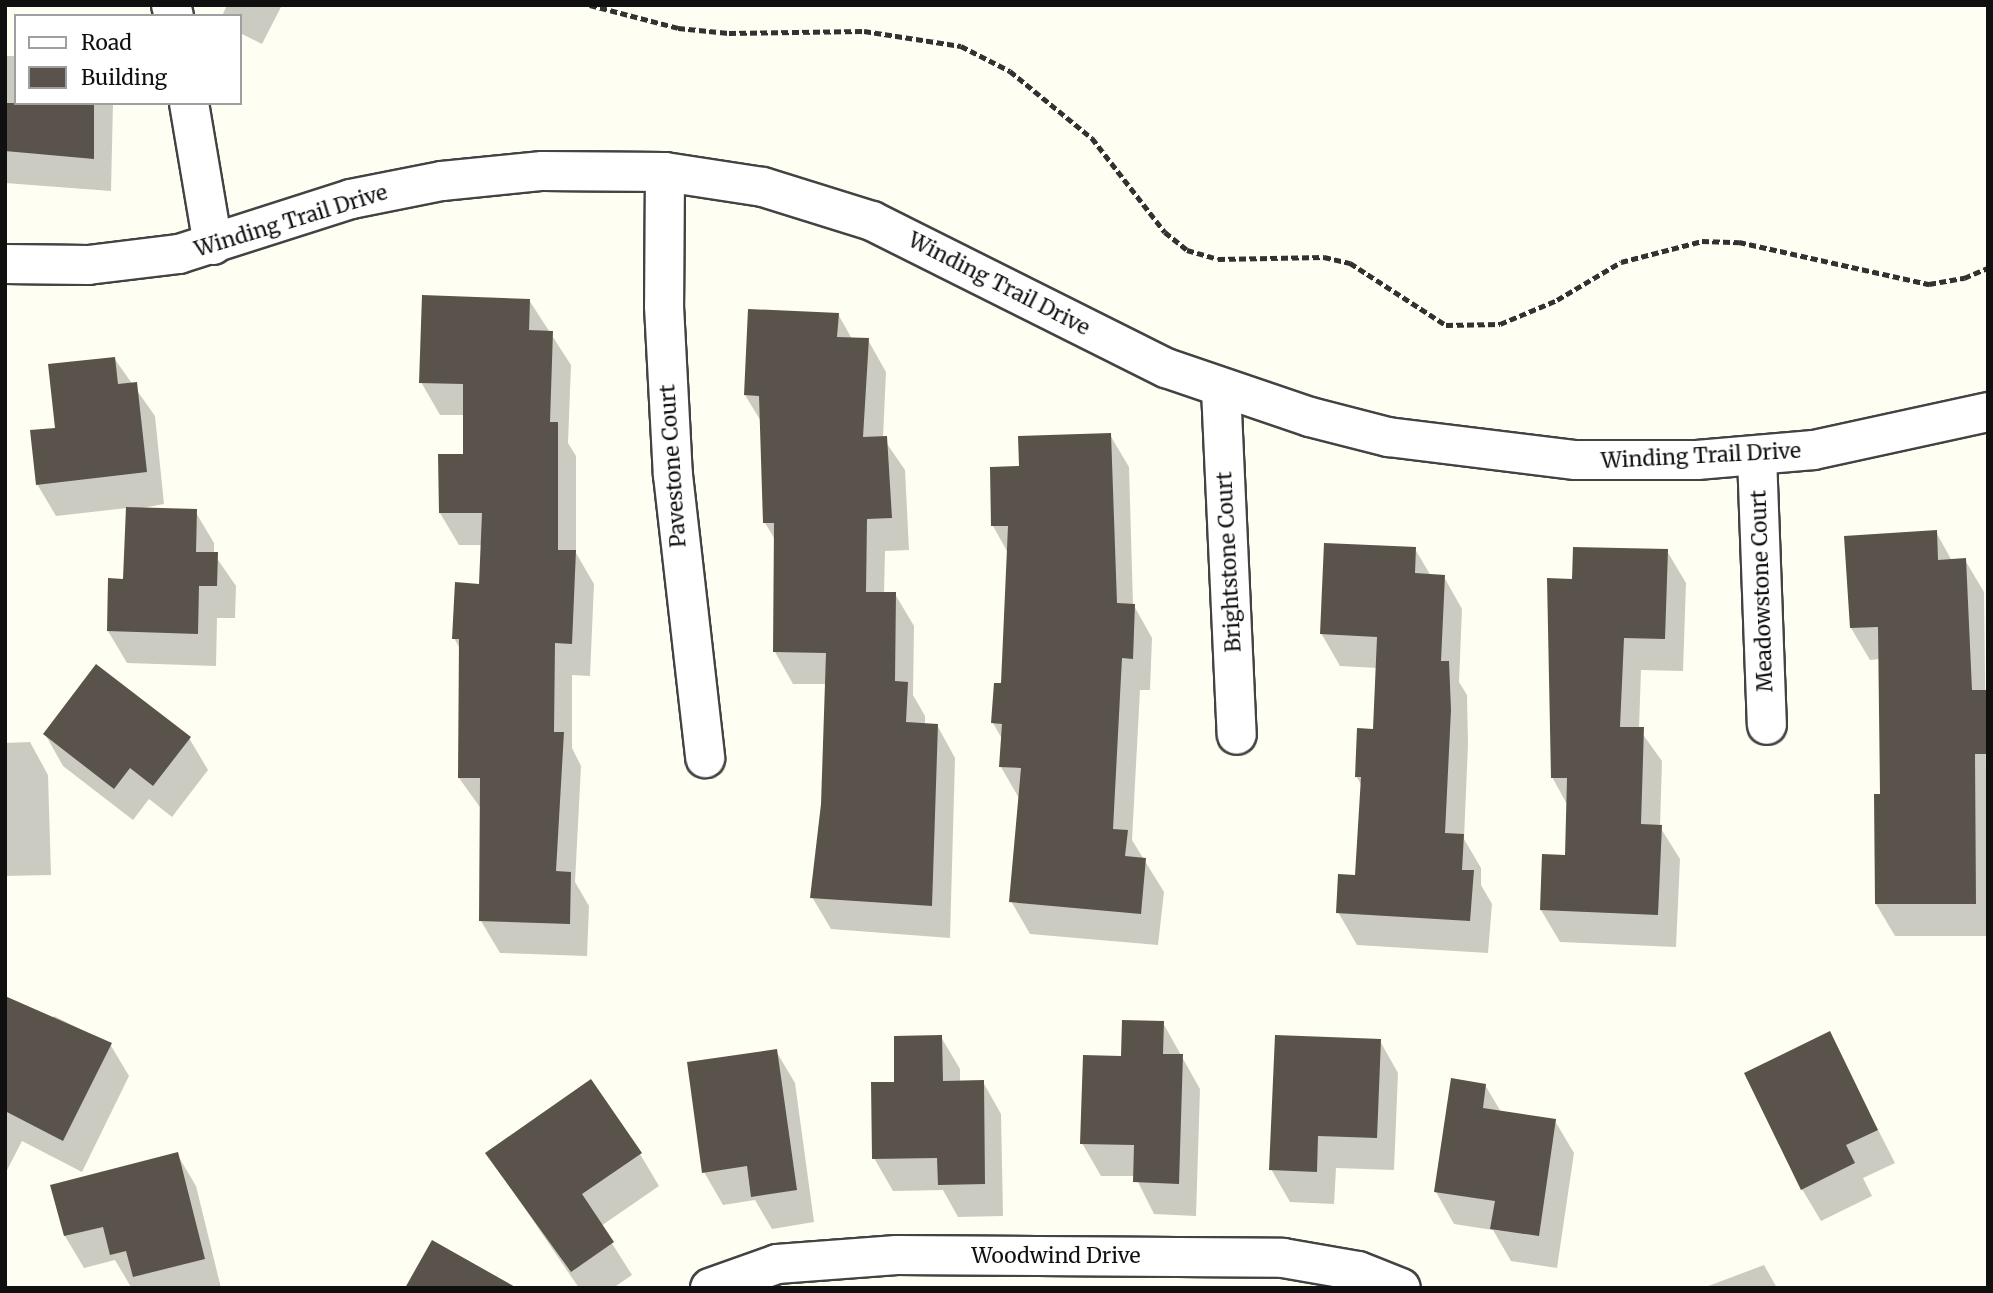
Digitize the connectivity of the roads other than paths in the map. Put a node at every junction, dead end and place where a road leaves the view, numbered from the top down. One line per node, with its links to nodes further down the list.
1 (189, 105): 3 (street)
2 (665, 172): 3 (street, Winding Trail Drive); 5 (street, Winding Trail Drive); 10 (street, Pavestone Court)
3 (213, 245): 4 (street, Winding Trail Drive)
4 (5, 264)
5 (1221, 389): 7 (street, Winding Trail Drive); 9 (street, Brightstone Court)
6 (1988, 412): 7 (street, Winding Trail Drive)
7 (1757, 456): 8 (street, Meadowstone Court)
8 (1767, 725)
9 (1237, 735)
10 (705, 758)
11 (710, 1288): 12 (street, Woodwind Drive)
12 (1401, 1288)

